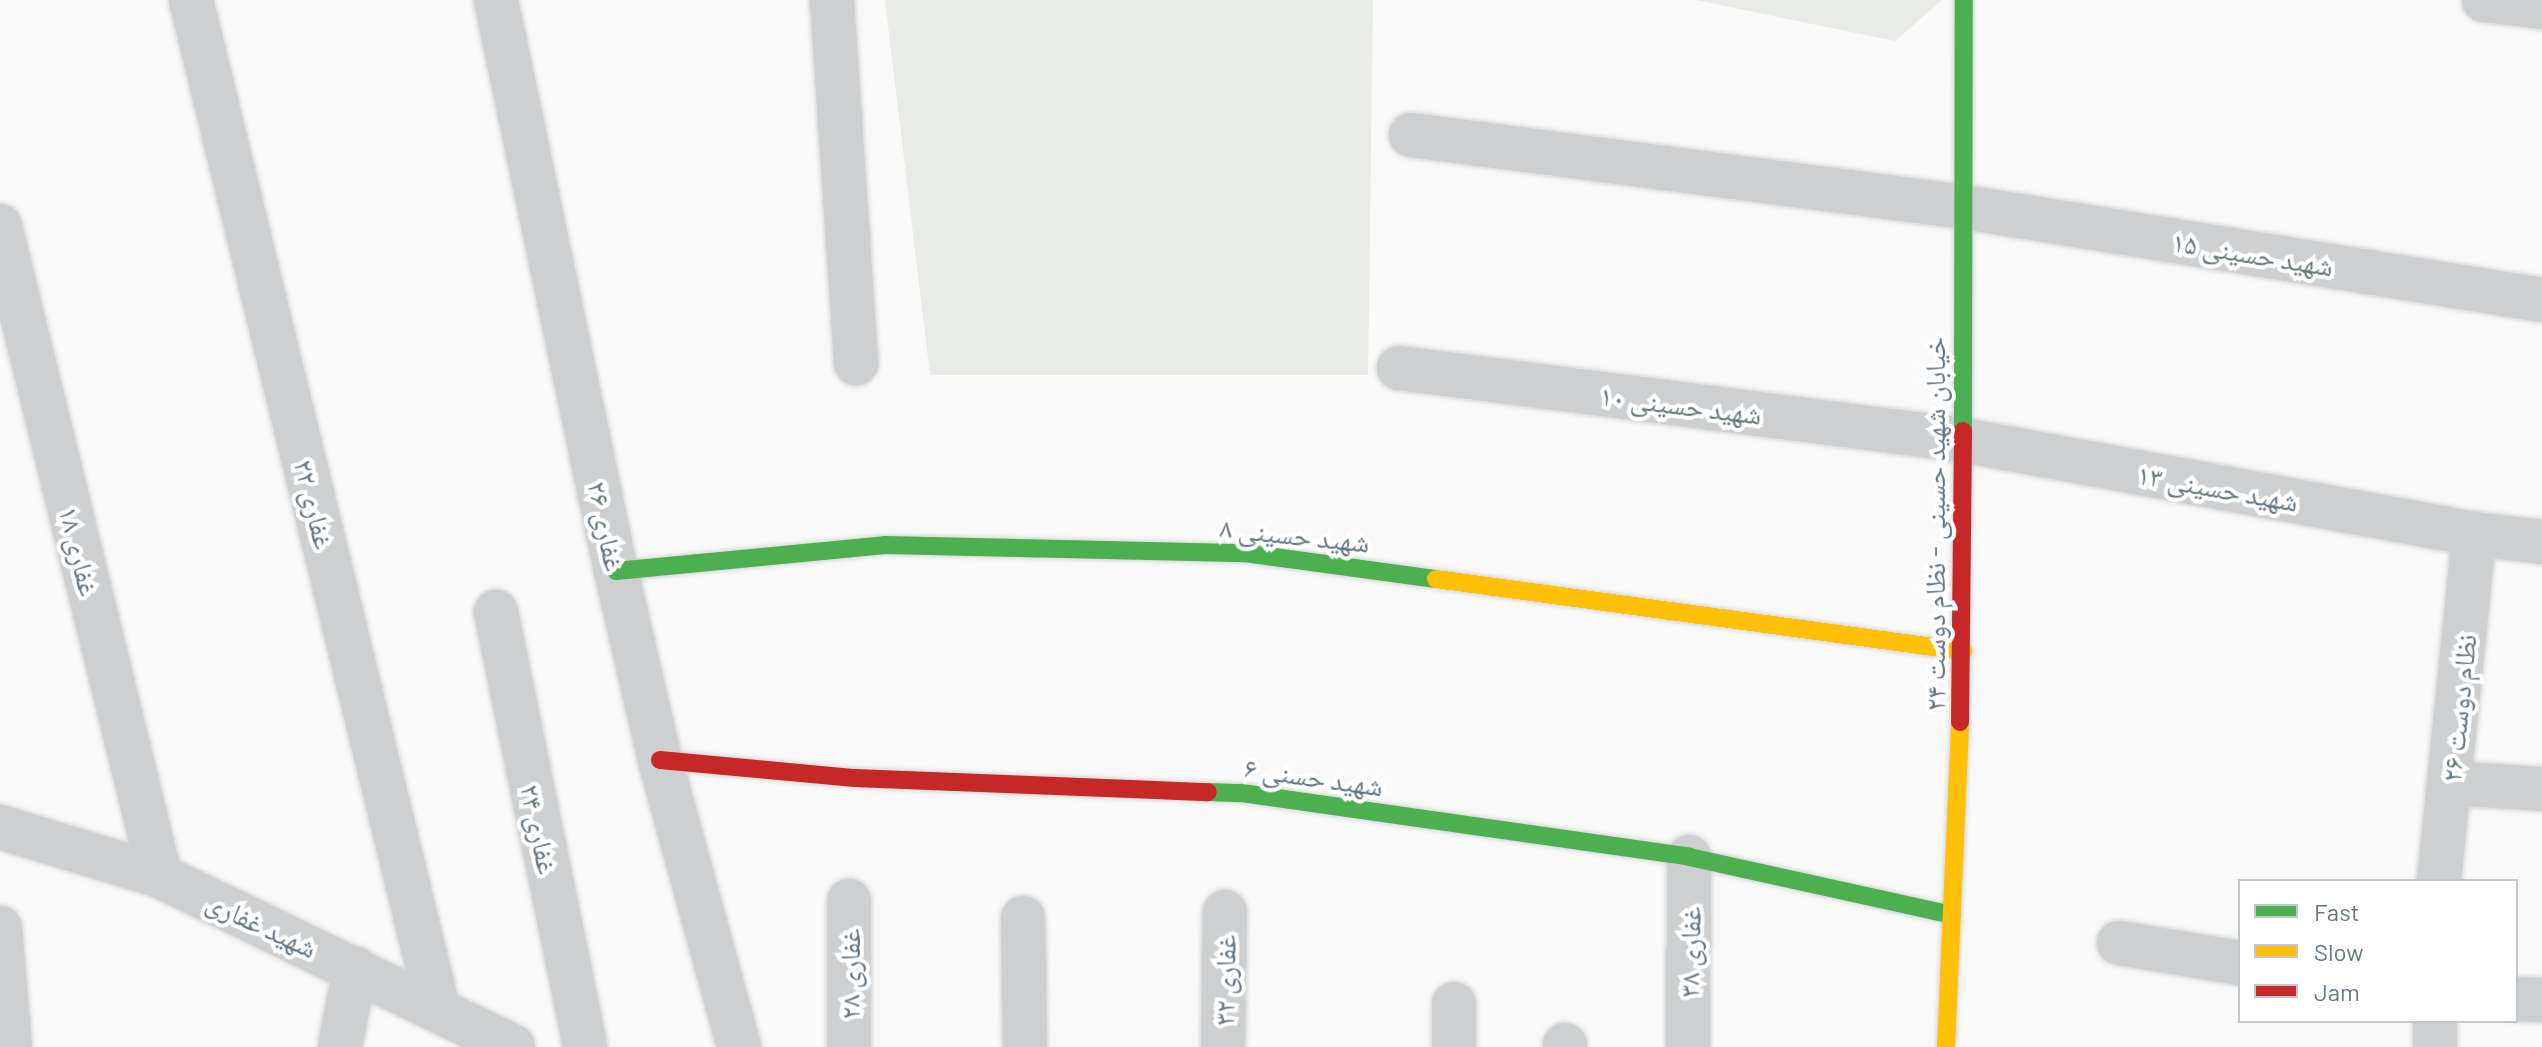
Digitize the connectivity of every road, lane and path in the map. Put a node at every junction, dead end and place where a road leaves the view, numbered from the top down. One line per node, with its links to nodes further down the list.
1 (191, 0): 37 (street, غفاری ۲۲)
2 (496, 0): 16 (street, غفاری ۲۶)
3 (832, 0): 11 (street)
4 (1964, 0): 8 (street, خیابان شهید حسینی - نظام دوست ۲۴)
5 (2484, 0): 6 (street)
6 (2542, 7)
7 (1411, 135): 8 (street, شهید حسینی ۱۵)
8 (1964, 207): 10 (street, شهید حسینی ۱۵); 13 (street, خیابان شهید حسینی - نظام دوست ۲۴)
9 (0, 226): 24 (street, غفاری ۱۸)
10 (2542, 300)
11 (856, 363)
12 (1399, 368): 13 (street, شهید حسینی ۱۰)
13 (1962, 440): 14 (street, شهید حسینی ۱۳); 18 (street, خیابان شهید حسینی - نظام دوست ۲۴)
14 (2474, 534): 15 (street, شهید حسینی ۱۳); 20 (street, نظام دوست ۲۶)
15 (2542, 542)
16 (616, 571): 18 (street, شهید حسینی ۸); 19 (street, غفاری ۲۶)
17 (496, 612): 42 (street, غفاری ۲۴)
18 (1963, 651): 28 (street, خیابان شهید حسینی - نظام دوست ۲۴)
19 (660, 760): 23 (street, شهید حسنی ۶); 43 (street, غفاری ۲۶)
20 (2450, 783): 21 (street); 25 (street, نظام دوست ۲۶)
21 (2542, 789)
22 (0, 827): 24 (street, شهید غفاری)
23 (1689, 857): 28 (street, شهید حسنی ۶); 48 (street, غفاری ۳۸)
24 (160, 876): 33 (street, شهید غفاری)
25 (2439, 879)
26 (849, 901): 44 (street, غفاری ۲۸)
27 (1225, 912): 46 (street, غفاری ۳۲)
28 (1952, 915): 49 (street, خیابان شهید حسینی - نظام دوست ۲۴)
29 (1023, 918): 45 (street)
30 (0, 928): 39 (street)
31 (2119, 943): 32 (street)
32 (2238, 963)
33 (355, 968): 37 (street, شهید غفاری); 40 (street)
34 (2518, 999): 35 (street)
35 (2542, 1000)
36 (1454, 1004): 47 (street)
37 (438, 1009): 41 (street, شهید غفاری)
38 (2435, 1023): 50 (street)
39 (10, 1047)
40 (340, 1047)
41 (513, 1047)
42 (585, 1047)
43 (739, 1047)
44 (849, 1047)
45 (1025, 1047)
46 (1223, 1047)
47 (1454, 1047)
48 (1688, 1047)
49 (1946, 1047)
50 (2435, 1047)

